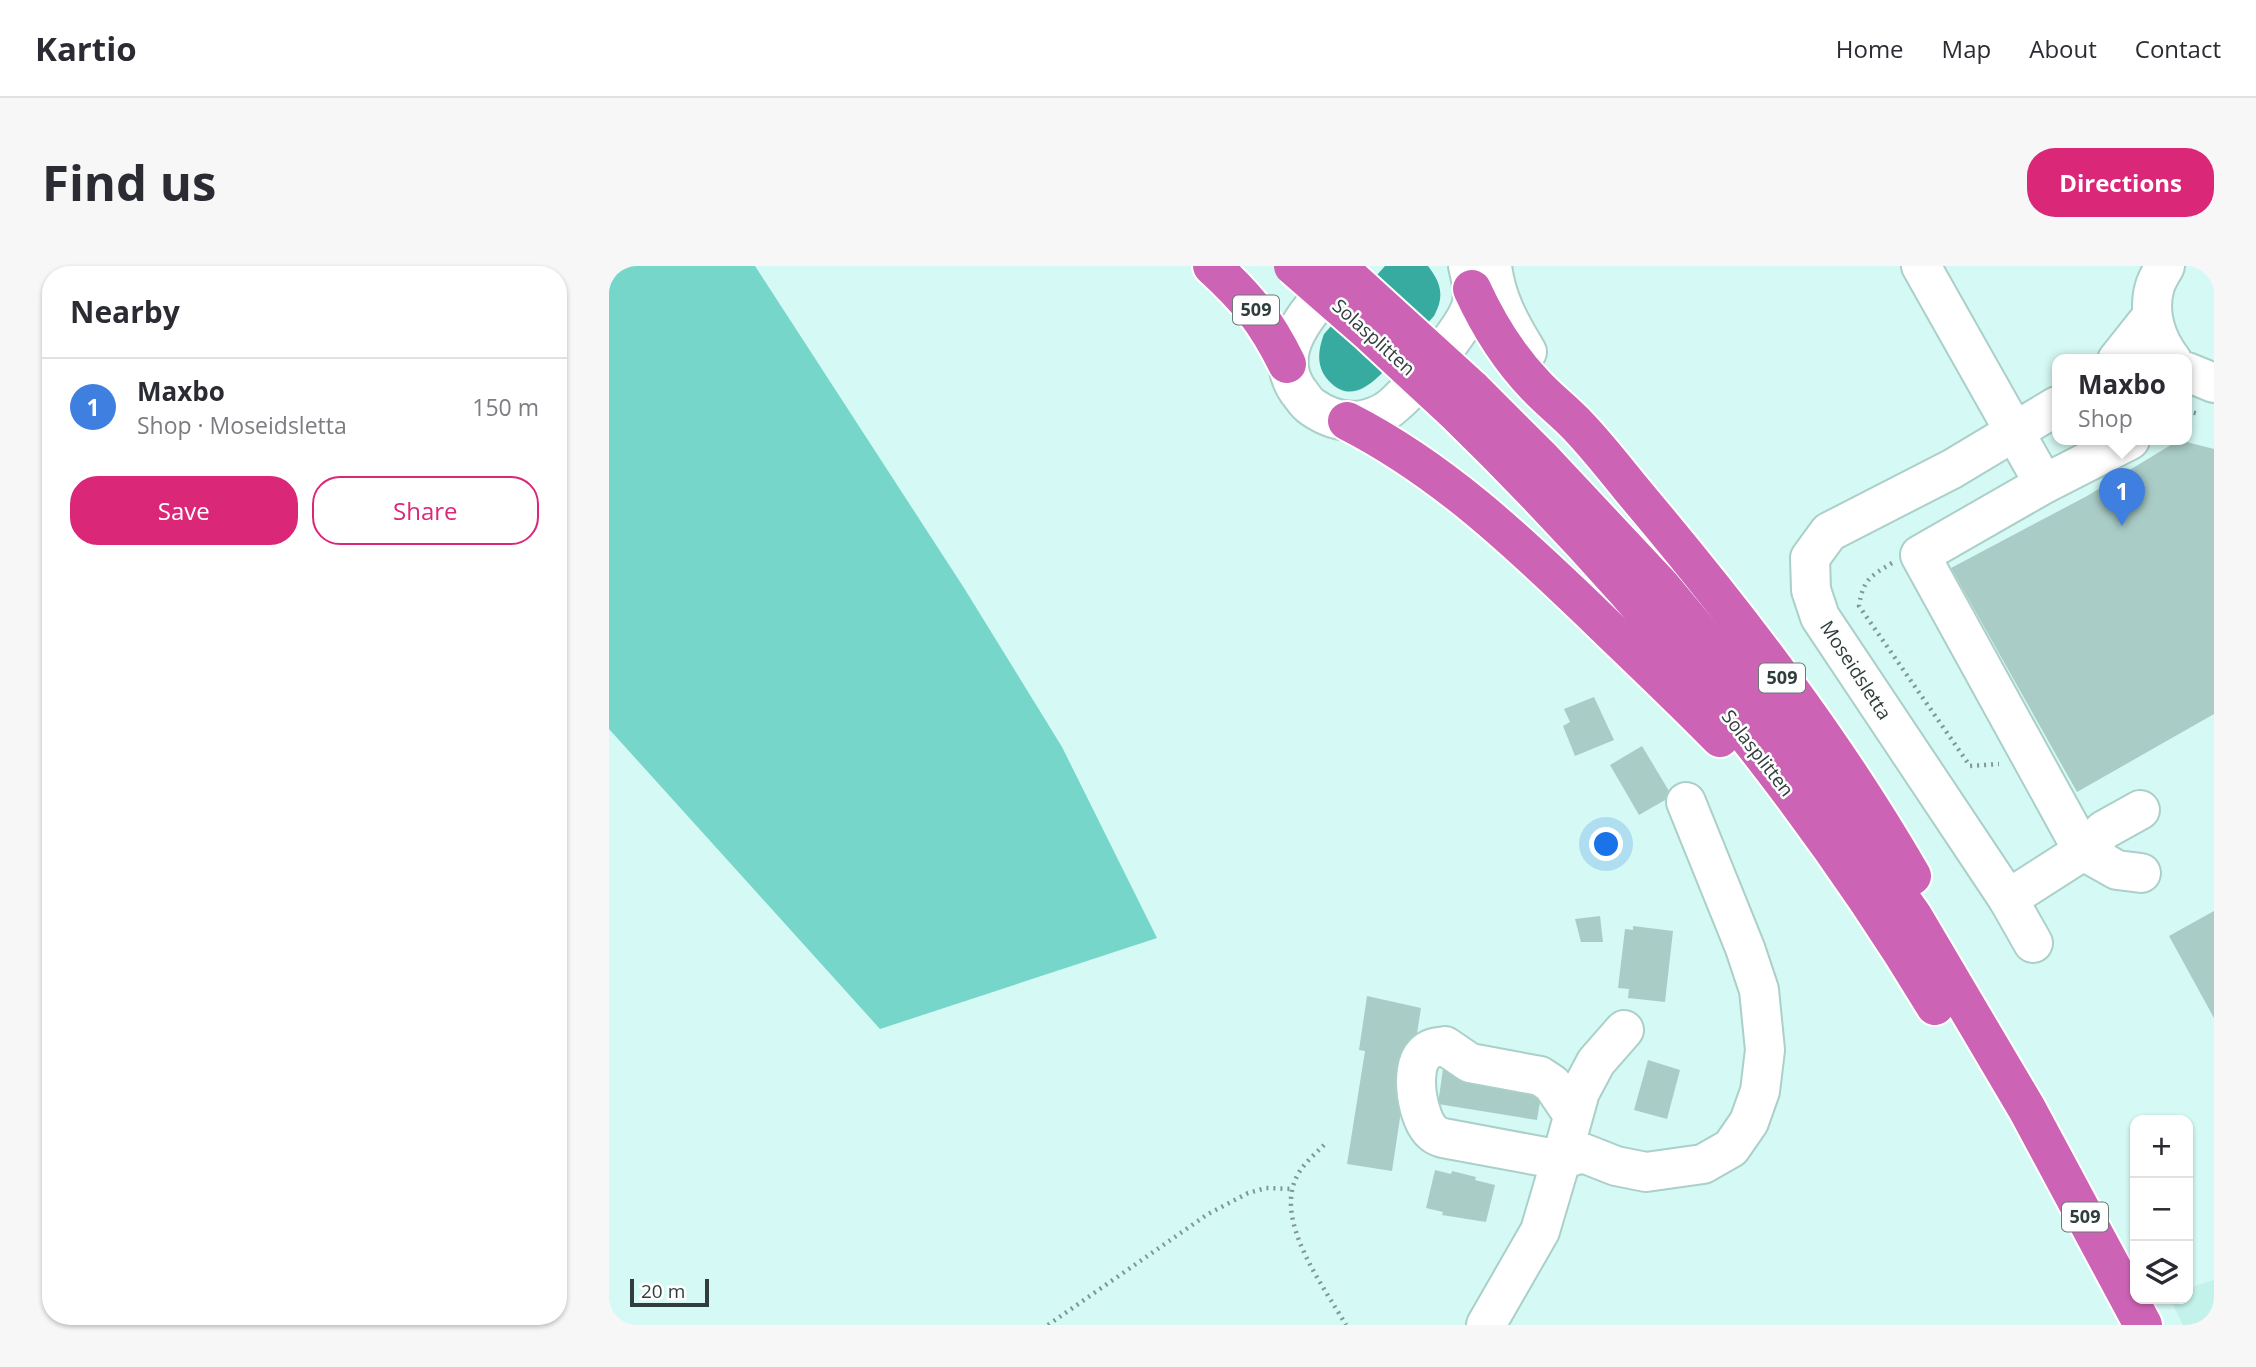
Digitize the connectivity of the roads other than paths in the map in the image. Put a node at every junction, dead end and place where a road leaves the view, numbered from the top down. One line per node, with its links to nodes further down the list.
1 (1212, 266): 11 (highway, 509)
2 (1293, 266): 12 (highway, Solasplitten / 509, bridge)
3 (1338, 266): 12 (highway, Solasplitten / 509, bridge)
4 (1350, 266): 11 (street)
5 (1921, 266): 15 (street)
6 (2165, 266): 8 (street)
7 (1474, 271): 14 (street); 26 (highway, 509)
8 (2152, 316): 9 (street); 10 (street)
9 (2122, 354)
10 (2174, 354)
11 (1287, 364): 14 (street)
12 (1462, 399): 24 (highway, Solasplitten / 509); 26 (highway, Solasplitten / 509)
13 (2052, 409): 15 (street, Moseidsletta)
14 (1347, 421): 24 (highway, 509)
15 (2014, 431): 17 (street); 22 (street, Moseidsletta)
16 (2120, 445): 17 (street)
17 (2044, 484): 20 (street)
18 (1686, 802): 28 (street)
19 (2140, 810): 20 (street)
20 (2083, 851): 21 (street); 22 (street)
21 (2141, 873)
22 (2008, 899): 23 (street, Moseidsletta)
23 (2033, 943)
24 (1908, 961): 30 (highway, Solasplitten / 509)
25 (1623, 1030): 27 (street)
26 (2027, 1109): 31 (highway, Solasplitten / 509)
27 (1573, 1115): 28 (street); 28 (street)
28 (1561, 1160): 29 (street)
29 (1486, 1325)
30 (2114, 1325)
31 (2143, 1325)

